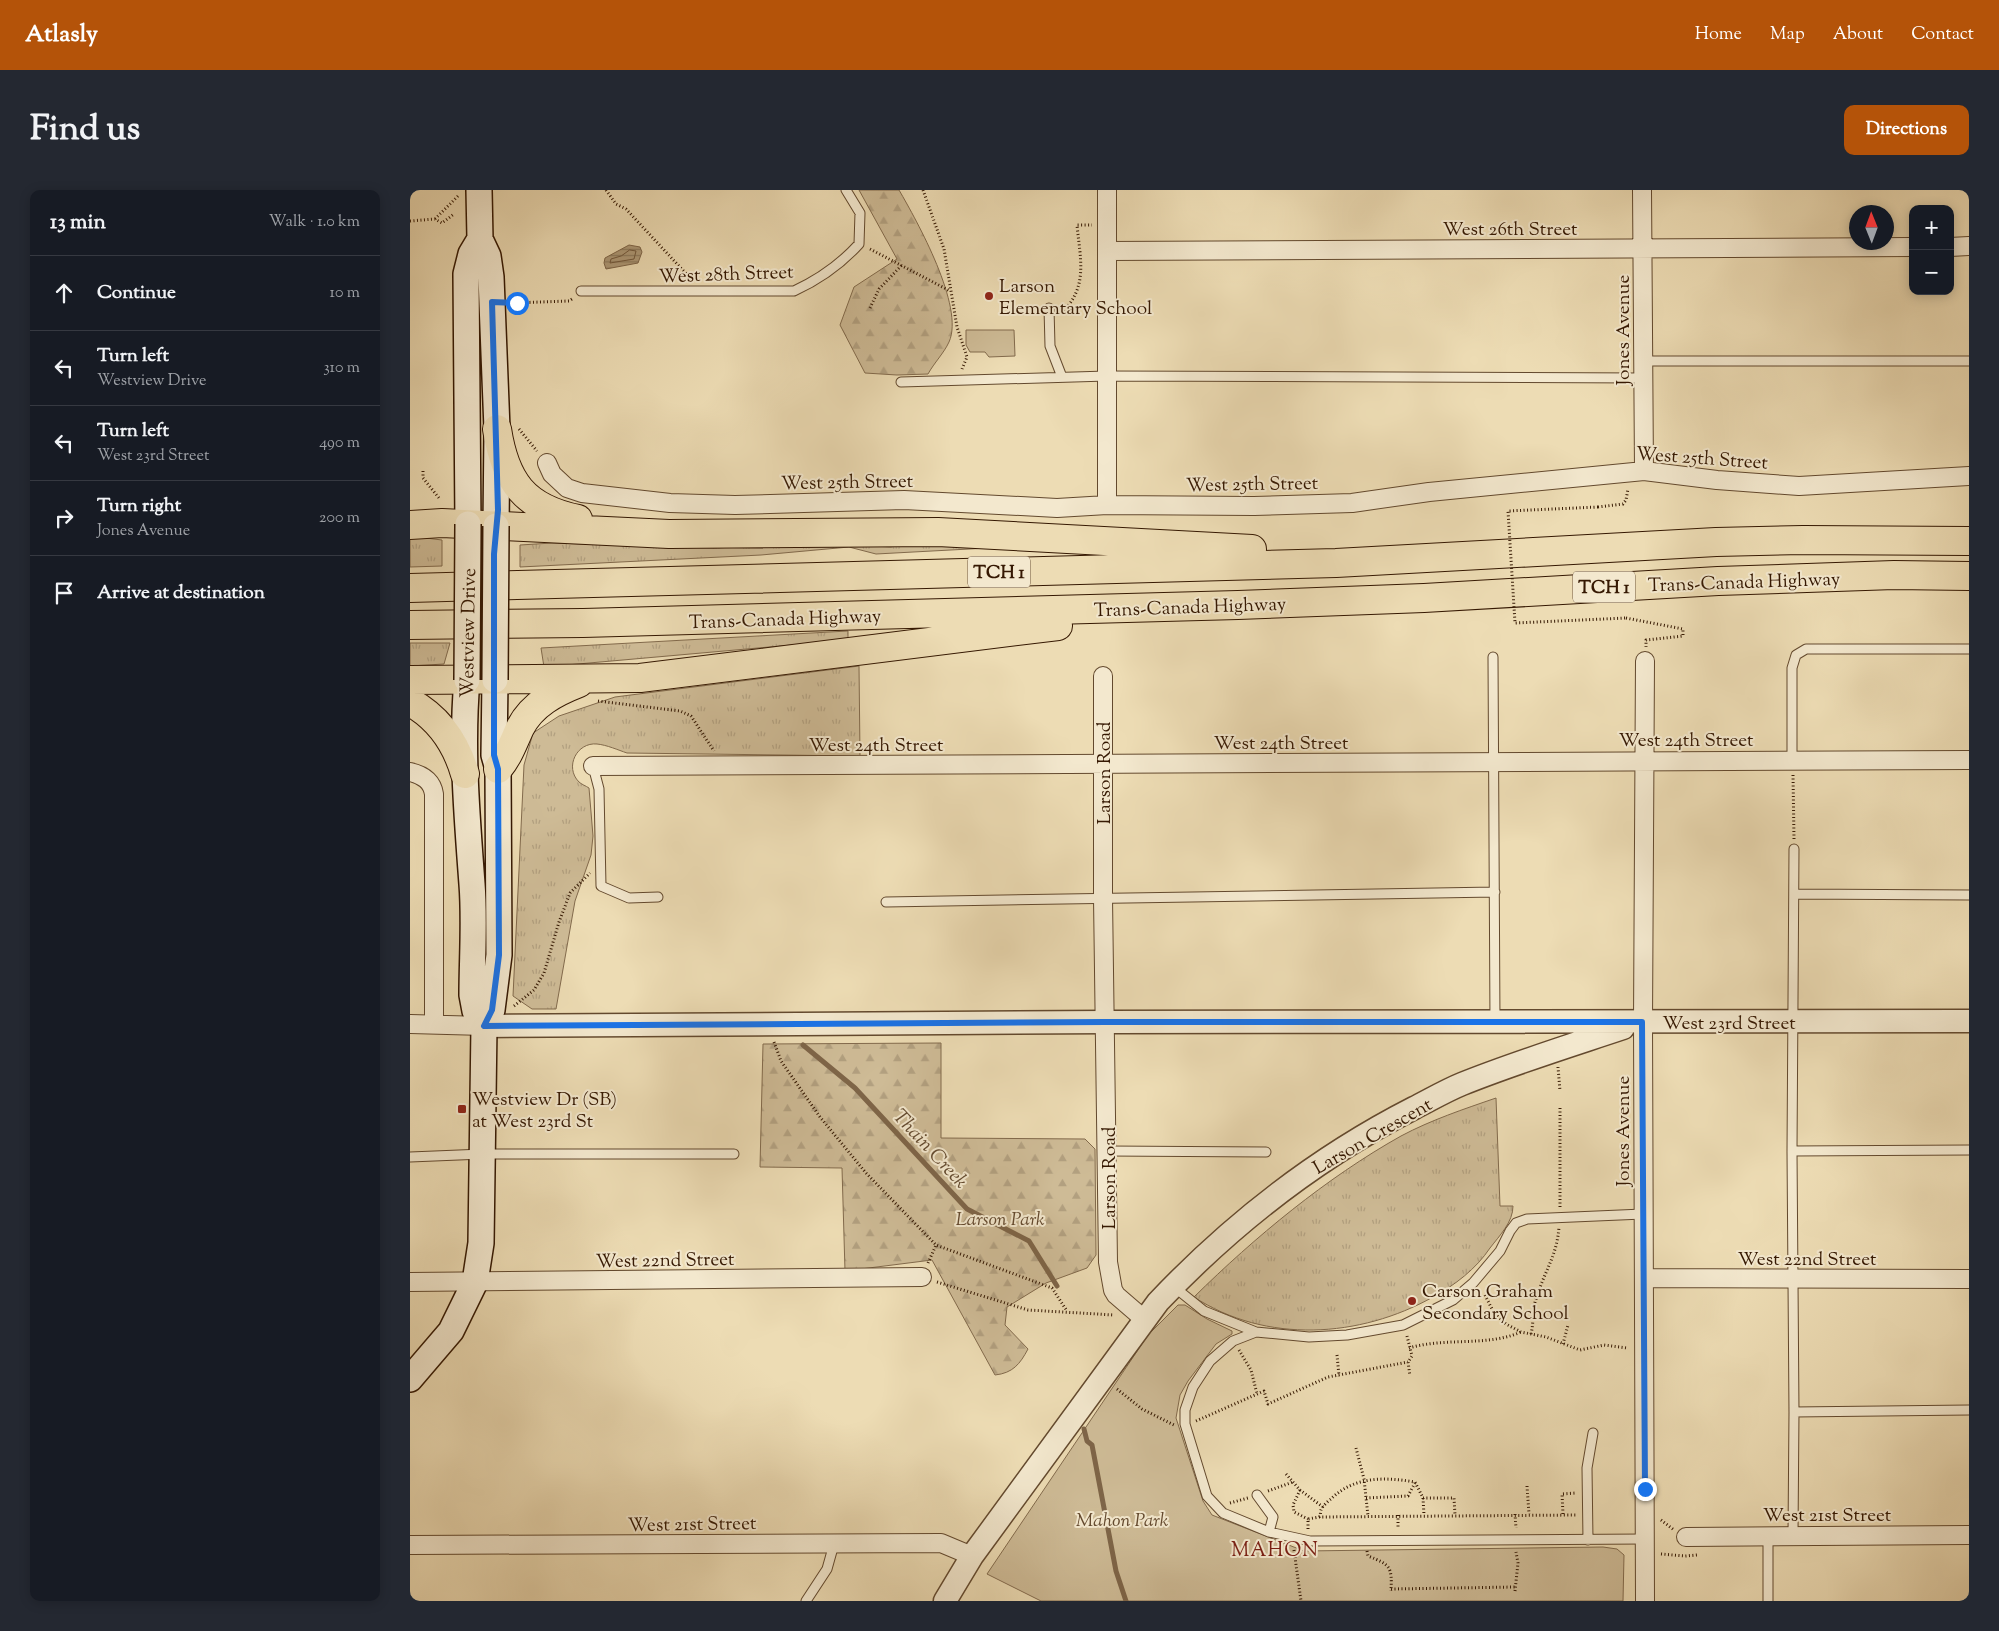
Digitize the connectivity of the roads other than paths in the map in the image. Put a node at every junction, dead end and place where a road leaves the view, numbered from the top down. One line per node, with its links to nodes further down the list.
1 (846, 190): 11 (lane, West 28th Street)
2 (1107, 190): 10 (street)
3 (1642, 190): 9 (street, Jones Avenue)
4 (469, 193): 5 (main road, Westview Drive)
5 (480, 239): 18 (main road, Westview Drive); 23 (main road, Westview Drive)
6 (1954, 246): 7 (street)
7 (1969, 246)
8 (1909, 247): 9 (street, West 26th Street)
9 (1642, 249): 10 (street, West 26th Street); 14 (street, Jones Avenue)
10 (1107, 251): 15 (street)
11 (581, 291)
12 (1049, 308): 16 (lane)
13 (1969, 361): 14 (lane)
14 (1643, 370): 15 (lane); 20 (street, Jones Avenue)
15 (1107, 376): 16 (lane); 22 (street)
16 (1062, 377): 17 (lane)
17 (901, 382)
18 (497, 429): 25 (main road, Westview Drive); 26 (highway)
19 (547, 463): 22 (street, West 25th Street)
20 (1644, 470): 21 (street, West 25th Street); 22 (street, West 25th Street)
21 (1969, 476)
22 (1107, 505)
23 (468, 524): 24 (highway); 25 (highway); 40 (main road, Westview Drive, bridge)
24 (410, 525)
25 (496, 526): 26 (highway); 41 (main road, Westview Drive, bridge)
26 (600, 530): 30 (highway)
27 (1969, 536): 28 (highway)
28 (1894, 540): 29 (highway, Trans-Canada Highway / TCH 1); 30 (highway, Trans-Canada Highway / TCH 1)
29 (1969, 541)
30 (1423, 558): 32 (highway, Trans-Canada Highway / TCH 1)
31 (1969, 576): 33 (highway, Trans-Canada Highway / TCH 1)
32 (410, 588)
33 (1238, 605): 34 (highway, Trans-Canada Highway / TCH 1); 42 (highway)
34 (410, 625)
35 (1969, 650): 44 (lane)
36 (1493, 658): 47 (lane)
37 (1645, 661): 46 (street, Jones Avenue)
38 (1103, 676): 48 (street, Larson Road)
39 (410, 680): 40 (highway)
40 (467, 680): 41 (highway); 52 (main road, Westview Drive)
41 (495, 680): 42 (highway); 50 (main road, Westview Drive)
42 (596, 690): 50 (highway)
43 (410, 702): 52 (highway)
44 (1792, 760): 45 (street, West 24th Street); 46 (street, West 24th Street)
45 (1969, 760)
46 (1645, 761): 47 (street, West 24th Street); 63 (street, Jones Avenue)
47 (1494, 762): 48 (street, West 24th Street); 54 (lane)
48 (1103, 764): 49 (street, West 24th Street); 58 (street, Larson Road)
49 (593, 766): 57 (lane)
50 (498, 769): 67 (main road, Westview Drive)
51 (410, 772): 66 (street)
52 (465, 774): 67 (main road, Westview Drive)
53 (1794, 849): 55 (lane)
54 (1495, 892): 58 (lane); 62 (lane)
55 (1794, 894): 56 (lane); 64 (lane)
56 (1969, 895)
57 (658, 897)
58 (1103, 898): 59 (lane); 61 (street, Larson Road)
59 (886, 902)
60 (1969, 1021): 64 (street, West 23rd Street)
61 (1106, 1022): 62 (street, West 23rd Street); 67 (street, West 23rd Street); 69 (street, Larson Road)
62 (1495, 1022): 63 (street, West 23rd Street)
63 (1642, 1022): 64 (street, West 23rd Street); 75 (street, Jones Avenue); 82 (street, Larson Crescent)
64 (1792, 1022): 70 (lane)
65 (410, 1024): 66 (street, West 23rd Street)
66 (434, 1024): 67 (street, West 23rd Street)
67 (484, 1026): 72 (main road, Westview Drive)
68 (1969, 1150): 70 (lane)
69 (1108, 1151): 71 (lane); 83 (street, Larson Road)
70 (1792, 1151): 79 (lane)
71 (1266, 1152)
72 (483, 1154): 73 (lane); 74 (lane); 81 (main road, Westview Drive)
73 (734, 1154)
74 (410, 1158)
75 (1643, 1214): 77 (street, Jones Avenue); 84 (lane)
76 (922, 1277): 81 (street, West 22nd Street)
77 (1644, 1278): 79 (street, West 22nd Street); 96 (street, Jones Avenue)
78 (1969, 1279): 79 (street, West 22nd Street)
79 (1792, 1280): 87 (lane)
80 (410, 1282): 81 (street, West 22nd Street)
81 (475, 1282): 85 (main road, Westview Drive)
82 (1173, 1286): 83 (street, Larson Crescent); 84 (lane)
83 (1145, 1320): 99 (street)
84 (1256, 1332): 90 (lane)
85 (410, 1379)
86 (1969, 1410): 87 (lane)
87 (1794, 1412): 91 (lane)
88 (1593, 1433): 95 (lane)
89 (1257, 1495): 90 (lane)
90 (1269, 1532): 95 (lane)
91 (1793, 1535): 92 (street, West 21st Street); 93 (street, West 21st Street)
92 (1969, 1535)
93 (1768, 1536): 94 (street, West 21st Street); 103 (lane)
94 (1677, 1538)
95 (1588, 1540): 96 (lane)
96 (1645, 1540): 102 (street, Jones Avenue)
97 (834, 1544): 98 (street, West 21st Street); 99 (street, West 21st Street); 100 (lane)
98 (410, 1545)
99 (972, 1556): 101 (street)
100 (806, 1601)
101 (945, 1601)
102 (1645, 1601)
103 (1768, 1601)

